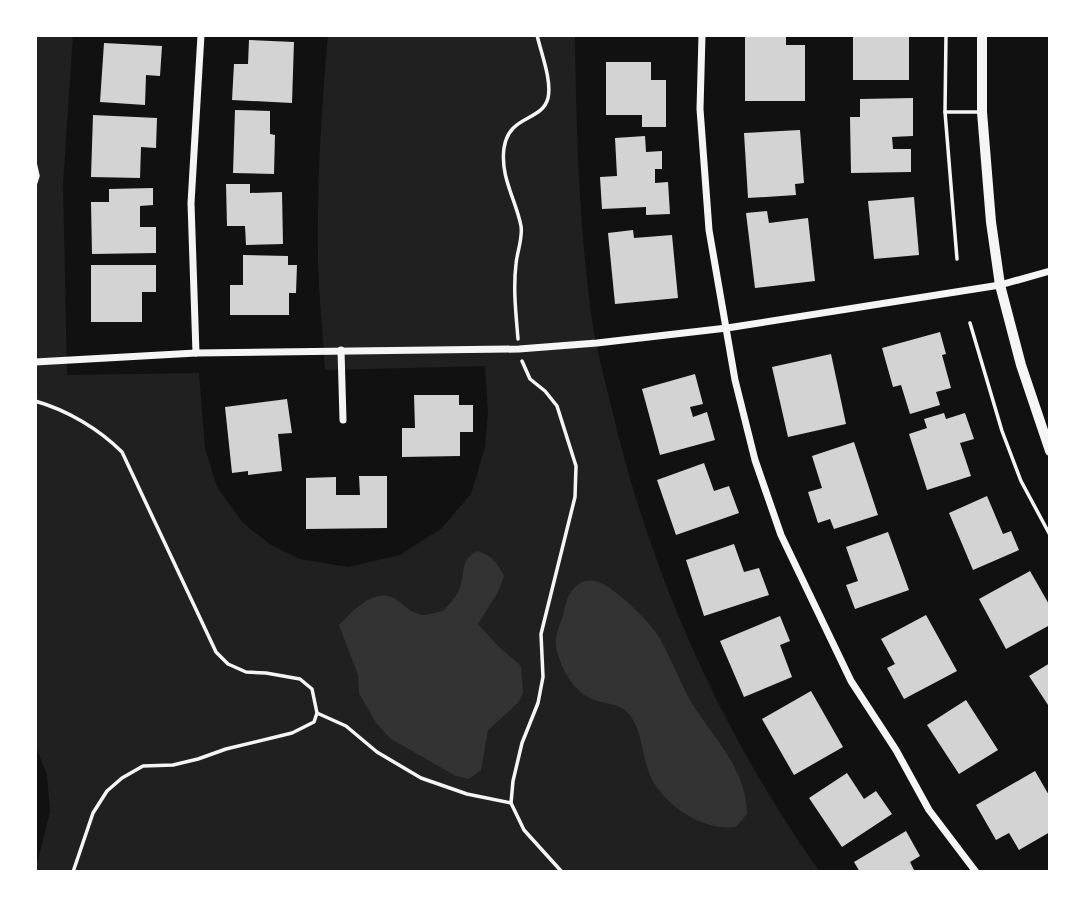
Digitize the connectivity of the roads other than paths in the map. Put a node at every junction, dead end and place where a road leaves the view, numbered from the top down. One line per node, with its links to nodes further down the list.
1 (201, 35): 13 (street)
2 (702, 35): 11 (street)
3 (946, 35): 5 (lane)
4 (982, 35): 6 (street)
5 (945, 112): 6 (lane); 7 (lane)
6 (982, 112): 9 (street)
7 (957, 259)
8 (1050, 271): 9 (street)
9 (1000, 285): 11 (street); 16 (street)
10 (970, 323): 17 (lane)
11 (727, 328): 12 (street); 18 (street)
12 (341, 350): 13 (street); 15 (street)
13 (196, 354): 14 (street)
14 (35, 362)
15 (343, 420)
16 (1050, 451)
17 (1050, 535)
18 (976, 872)

